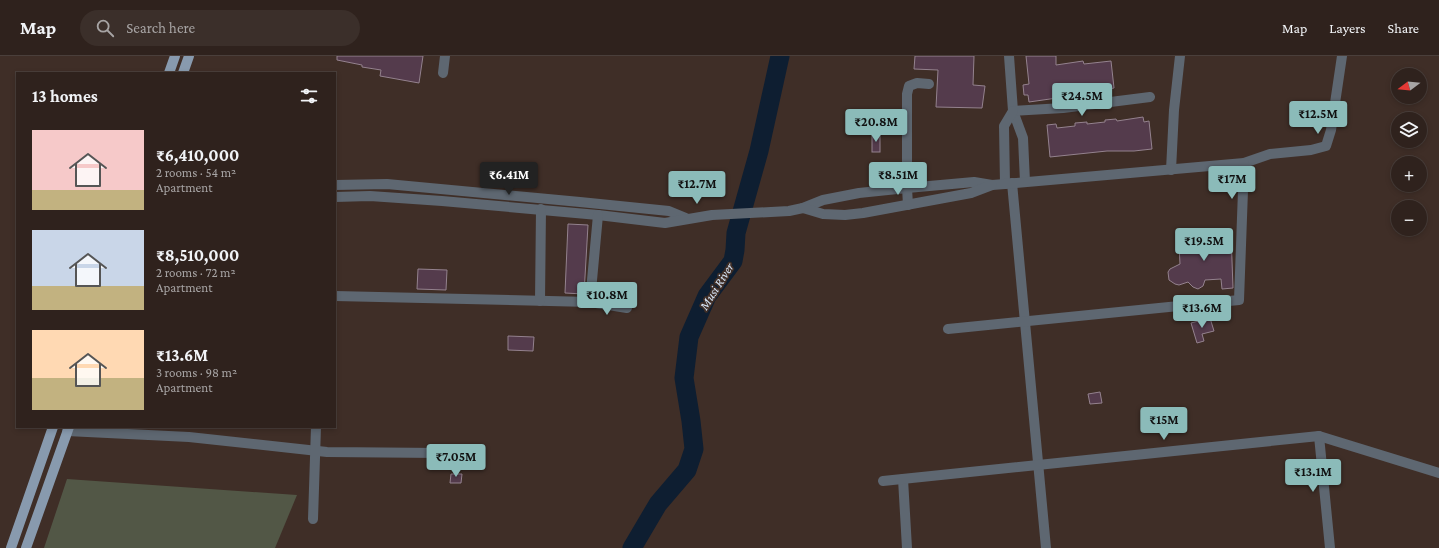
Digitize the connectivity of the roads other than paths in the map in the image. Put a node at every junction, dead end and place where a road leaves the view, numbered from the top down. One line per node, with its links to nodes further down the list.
1 (175, 56): 7 (main road)
2 (189, 56): 8 (main road)
3 (445, 56): 9 (street)
4 (1009, 56): 12 (street)
5 (1180, 56): 14 (street)
6 (1342, 56): 13 (street)
7 (169, 72)
8 (183, 72)
9 (443, 73)
10 (929, 84): 20 (street)
11 (1150, 97): 12 (street)
12 (1013, 111): 15 (street); 17 (street)
13 (1244, 164): 14 (street); 36 (street)
14 (1171, 170): 15 (street)
15 (1026, 182): 17 (street)
16 (368, 184): 18 (street); 21 (street); 23 (street)
17 (1008, 184): 19 (street); 36 (street)
18 (336, 185)
19 (992, 185): 20 (street); 27 (street)
20 (907, 188): 27 (street); 28 (street)
21 (443, 190): 22 (street); 25 (street)
22 (484, 194): 26 (street); 31 (street)
23 (367, 196): 24 (street); 25 (street)
24 (336, 197)
25 (442, 201): 26 (street)
26 (481, 205): 29 (street)
27 (908, 205): 28 (street)
28 (803, 208): 31 (street)
29 (541, 210): 30 (street); 33 (street)
30 (598, 215): 31 (street); 34 (street)
31 (686, 218)
32 (336, 296): 33 (street)
33 (540, 301): 34 (street)
34 (590, 302): 35 (street)
35 (627, 308)
36 (1025, 322): 37 (street); 44 (street)
37 (948, 330)
38 (53, 428): 49 (main road)
39 (316, 428): 42 (street)
40 (68, 429): 42 (street); 50 (main road)
41 (1319, 436): 44 (street); 45 (street); 53 (street)
42 (316, 450): 43 (street); 48 (street)
43 (440, 453)
44 (1038, 465): 46 (street); 52 (street)
45 (1439, 473)
46 (903, 479): 47 (street); 51 (street)
47 (883, 481)
48 (314, 519)
49 (11, 548)
50 (26, 548)
51 (907, 548)
52 (1046, 548)
53 (1330, 548)

